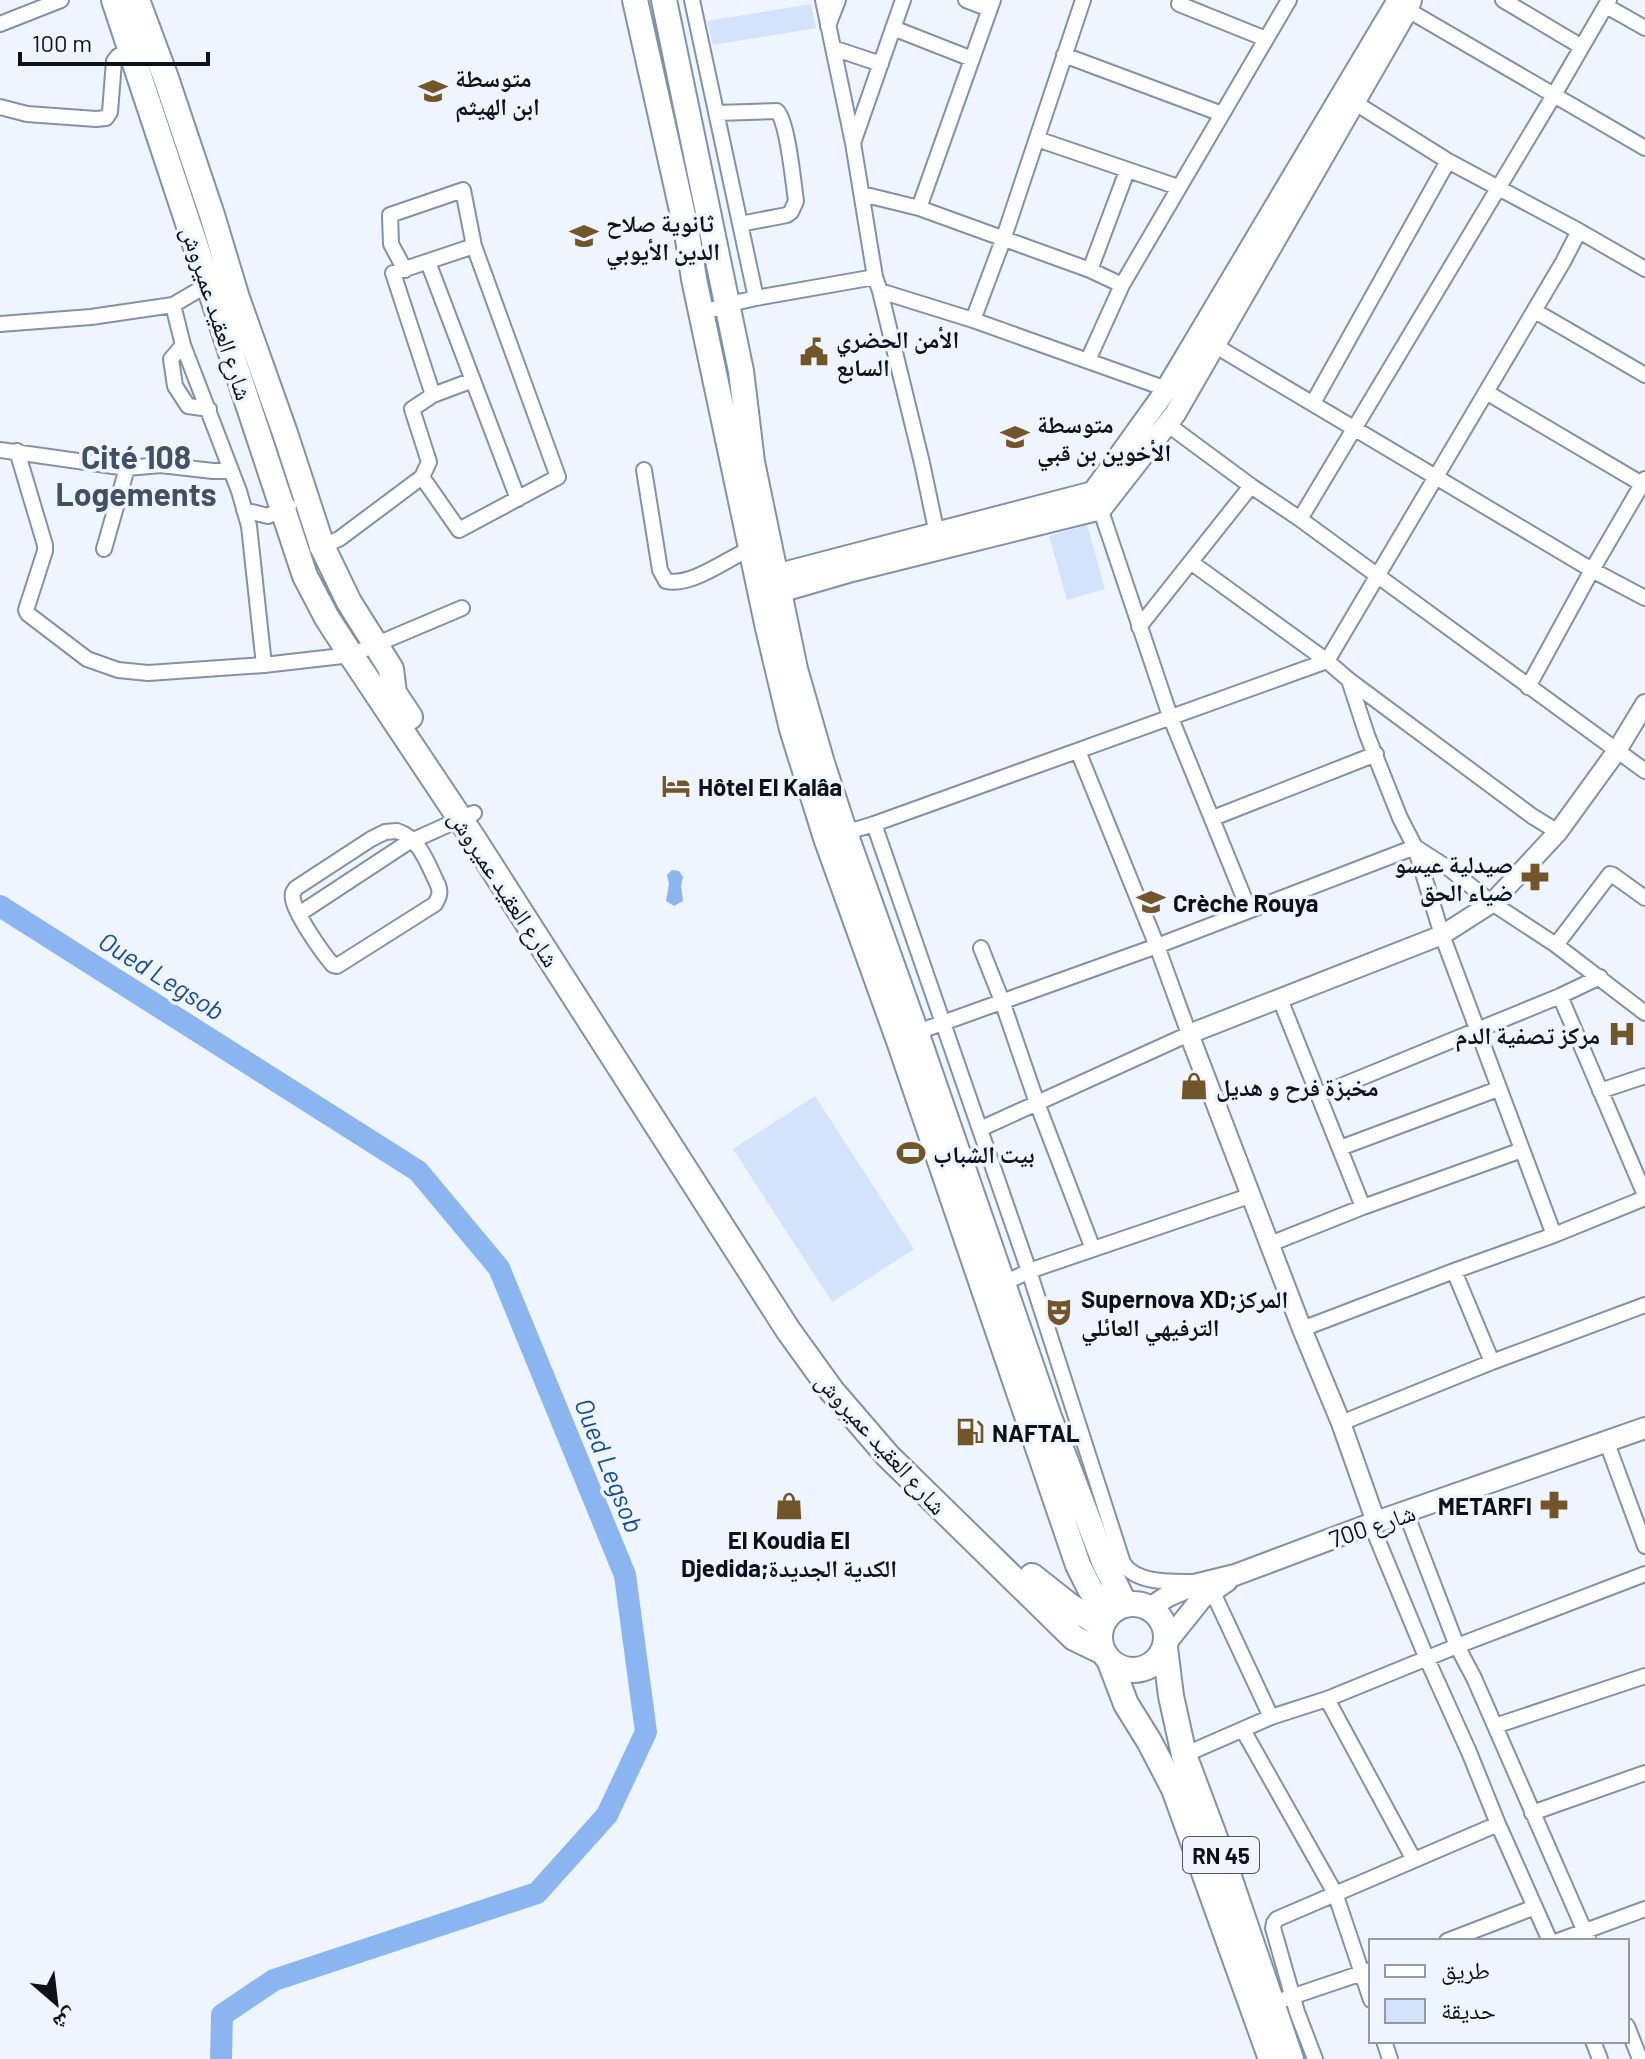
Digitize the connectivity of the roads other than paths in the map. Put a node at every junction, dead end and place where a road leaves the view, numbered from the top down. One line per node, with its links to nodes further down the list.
1 (61, 0): 18 (street)
2 (114, 0): 25 (main road, شارع العقيد عميروش)
3 (137, 0): 43 (main road, شارع العقيد عميروش)
4 (635, 0): 48 (main road)
5 (664, 0): 46 (main road)
6 (692, 0): 32 (street)
7 (823, 0): 19 (street)
8 (838, 0): 19 (street)
9 (903, 0): 20 (street)
10 (966, 0): 17 (street)
11 (1083, 0): 26 (street)
12 (1289, 0): 22 (street)
13 (1503, 0): 23 (street)
14 (1176, 1): 22 (street)
15 (1401, 2): 29 (street); 30 (main road)
16 (1607, 3): 21 (street); 23 (street)
17 (991, 4): 27 (street)
18 (0, 24)
19 (828, 26): 24 (street)
20 (893, 28): 27 (street); 28 (street)
21 (1645, 28)
22 (1266, 39): 33 (street)
23 (1582, 47): 29 (street)
24 (833, 48): 28 (street); 35 (street)
25 (131, 51): 31 (street); 44 (main road, شارع العقيد عميروش)
26 (1064, 55): 33 (street); 34 (street)
27 (972, 59): 42 (street)
28 (881, 64): 35 (street)
29 (1554, 95): 36 (street); 40 (street)
30 (1348, 98): 37 (street); 65 (main road)
31 (0, 107)
32 (716, 113): 45 (street); 45 (street)
33 (1222, 114): 39 (street)
34 (1037, 139): 38 (street); 49 (street)
35 (853, 143): 41 (street)
36 (1645, 148)
37 (1448, 161): 40 (street); 73 (street)
38 (1127, 171): 39 (street); 54 (street)
39 (1178, 187): 57 (street)
40 (1497, 187): 47 (street); 76 (street)
41 (862, 194): 42 (street); 56 (street)
42 (919, 208): 49 (street)
43 (212, 215): 44 (main road); 55 (main road, شارع العقيد عميروش)
44 (189, 224): 55 (main road, شارع العقيد عميروش)
45 (740, 224): 58 (street)
46 (712, 228): 48 (main road); 60 (main road)
47 (1579, 231): 52 (street); 62 (street)
48 (687, 233): 61 (main road)
49 (1003, 240): 54 (street); 63 (street)
50 (474, 246): 51 (street); 53 (street); 87 (street)
51 (428, 262): 53 (street); 69 (street)
52 (1645, 269)
53 (405, 270): 72 (street)
54 (1090, 270): 57 (street)
55 (220, 280): 59 (street); 86 (main road, شارع العقيد عميروش); 90 (main road, شارع العقيد عميروش)
56 (878, 284): 58 (street); 63 (street); 93 (street)
57 (1122, 285): 67 (street)
58 (756, 298): 60 (street)
59 (173, 305): 64 (street); 66 (street)
60 (728, 307): 61 (street); 94 (main road)
61 (701, 311): 94 (main road)
62 (1535, 311): 68 (street); 71 (street)
63 (973, 320): 67 (street)
64 (0, 324)
65 (1207, 340): 70 (main road); 73 (street)
66 (183, 345): 74 (street); 74 (street)
67 (1088, 360): 70 (street)
68 (1645, 375)
69 (473, 380): 72 (street); 87 (street)
70 (1176, 392): 75 (main road); 88 (main road)
71 (1486, 392): 83 (street); 84 (street)
72 (433, 395): 82 (street)
73 (1313, 403): 76 (street)
74 (209, 409): 81 (street)
75 (1167, 424): 85 (street); 88 (main road)
76 (1353, 427): 83 (street); 91 (street)
77 (0, 450): 78 (street)
78 (17, 451): 79 (street); 108 (street)
79 (127, 468): 81 (street); 96 (street)
80 (644, 470): 94 (street)
81 (231, 471): 89 (street)
82 (422, 477): 87 (street); 95 (street)
83 (1436, 478): 99 (street); 100 (street)
84 (1644, 481): 99 (street)
85 (1251, 486): 91 (street); 98 (street)
86 (305, 498): 90 (street); 95 (main road, شارع العقيد عميروش)
87 (518, 499)
88 (1097, 501): 93 (main road); 104 (street)
89 (244, 510): 90 (street); 92 (street)
90 (275, 512): 92 (street); 97 (main road, شارع العقيد عميروش)
91 (1300, 519): 100 (street)
92 (251, 540): 108 (street)
93 (938, 540): 101 (main road)
94 (760, 545): 101 (main road); 121 (main road)
95 (322, 546): 97 (street); 105 (main road, شارع العقيد عميروش)
96 (104, 549)
97 (298, 555): 106 (main road, شارع العقيد عميروش)
98 (1192, 563): 104 (street); 107 (street)
99 (1592, 570): 102 (street); 110 (street)
100 (1377, 576): 107 (street); 110 (street)
101 (778, 584): 121 (main road)
102 (1645, 598)
103 (462, 608): 105 (street)
104 (1139, 627): 112 (street)
105 (376, 645): 106 (street); 117 (main road, شارع العقيد عميروش)
106 (351, 655): 108 (street); 117 (main road, شارع العقيد عميروش)
107 (1327, 661): 109 (street); 112 (street)
108 (264, 665)
109 (1349, 680): 115 (street); 120 (street)
110 (1528, 687): 114 (street)
111 (1645, 704): 114 (street)
112 (1170, 716): 113 (street); 118 (street)
113 (1078, 751): 119 (street); 130 (street)
114 (1616, 752): 116 (street); 120 (street)
115 (1376, 754): 118 (street); 123 (street)
116 (1645, 771)
117 (467, 816): 122 (street); 138 (main road, شارع العقيد عميروش)
118 (1213, 818): 126 (street)
119 (874, 824): 121 (street); 137 (street)
120 (1558, 832): 125 (street)
121 (835, 835): 141 (main road)
122 (414, 840): 127 (street); 127 (street); 127 (street)
123 (1415, 847): 125 (street); 126 (street); 128 (street)
124 (1645, 898): 129 (street)
125 (1492, 903): 128 (street); 129 (street)
126 (1249, 910): 130 (street)
127 (299, 914)
128 (1442, 935): 134 (street); 139 (street)
129 (1556, 945): 132 (street)
130 (1157, 946): 135 (street); 140 (street)
131 (981, 948): 135 (street)
132 (1600, 977): 133 (street); 136 (street)
133 (1560, 996): 139 (street); 144 (street)
134 (1280, 999): 140 (street); 145 (street)
135 (1002, 1001): 137 (street); 146 (street)
136 (1645, 1013)
137 (943, 1022): 141 (street); 147 (street)
138 (602, 1025): 171 (main road, شارع العقيد عميروش); 174 (main road, شارع العقيد عميروش)
139 (1476, 1029): 143 (street); 145 (street)
140 (1189, 1034): 146 (street); 150 (street)
141 (907, 1036): 158 (main road); 168 (main road)
142 (1645, 1076): 144 (street)
143 (1498, 1089): 148 (street); 149 (street)
144 (1600, 1091): 151 (street)
145 (1319, 1095): 148 (street)
146 (1037, 1103): 147 (street); 155 (street)
147 (980, 1129): 156 (street)
148 (1340, 1148): 152 (street)
149 (1522, 1150): 152 (street); 153 (street)
150 (1252, 1195): 154 (street); 155 (street)
151 (1645, 1196): 153 (street)
152 (1363, 1207): 154 (street)
153 (1554, 1235): 157 (street)
154 (1270, 1244): 160 (street)
155 (1093, 1249): 156 (street)
156 (1029, 1271): 158 (street); 170 (street)
157 (1454, 1271): 160 (street); 161 (street)
158 (1003, 1284): 173 (main road)
159 (1645, 1305): 161 (street)
160 (1302, 1329): 162 (street)
161 (1492, 1362): 162 (street)
162 (1341, 1423): 166 (street)
163 (1645, 1428): 164 (main road, شارع 700)
164 (1607, 1443): 165 (main road, شارع 700); 167 (street)
165 (1406, 1513): 166 (main road, شارع 700); 176 (street)
166 (1373, 1523): 170 (main road, شارع 700); 178 (street)
167 (1645, 1546)
168 (1078, 1565): 171 (main road); 173 (main road)
169 (1645, 1574): 176 (street)
170 (1210, 1587): 172 (main road); 175 (main road); 182 (street)
171 (1047, 1589): 173 (main road, شارع العقيد عميروش)
172 (1150, 1608): 173 (main road); 175 (main road)
173 (1111, 1615): 177 (main road)
174 (1074, 1638): 177 (main road, شارع العقيد عميروش); 181 (main road)
175 (1165, 1646): 177 (main road); 185 (main road, RN 45)
176 (1457, 1646): 178 (street); 183 (street)
177 (1107, 1657): 181 (main road, RN 45)
178 (1427, 1659): 180 (street); 188 (street)
179 (1645, 1676): 183 (street)
180 (1327, 1699): 182 (street); 189 (street)
181 (1126, 1704): 199 (main road, RN 45)
182 (1271, 1717): 184 (street)
183 (1495, 1726): 187 (street)
184 (1243, 1730): 185 (street); 190 (street)
185 (1184, 1755): 197 (main road, RN 45)
186 (1645, 1773): 187 (street)
187 (1532, 1813): 193 (street)
188 (1498, 1824): 189 (street); 191 (street)
189 (1414, 1860): 190 (street)
190 (1335, 1893): 196 (street); 197 (street)
191 (1535, 1907): 194 (street); 195 (street)
192 (1645, 1909): 193 (street)
193 (1587, 1936)
194 (1452, 1939)
195 (1549, 1939)
196 (1367, 1972): 197 (street)
197 (1283, 2000): 200 (main road, RN 45); 201 (street)
198 (1629, 2031): 202 (street)
199 (1271, 2059)
200 (1291, 2059)
201 (1315, 2059)
202 (1640, 2059)

